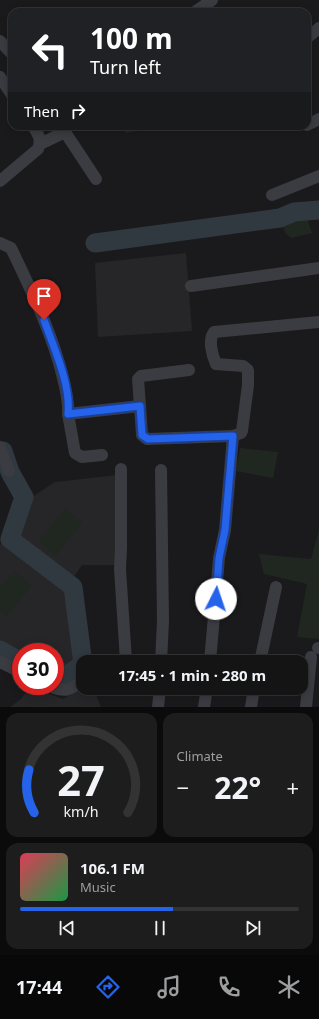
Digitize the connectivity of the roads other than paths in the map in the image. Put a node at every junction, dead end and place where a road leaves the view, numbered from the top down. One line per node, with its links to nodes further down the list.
1 (212, 0): 2 (street)
2 (201, 8)
3 (319, 28): 4 (street)
4 (311, 35)
5 (0, 41): 6 (street)
6 (8, 50)
7 (0, 77): 8 (street)
8 (8, 89)
9 (35, 130): 10 (street)
10 (40, 144): 12 (street); 13 (street)
11 (319, 176): 14 (street)
12 (96, 179)
13 (0, 181)
14 (272, 195)
15 (0, 243): 21 (street)
16 (319, 268): 17 (street)
17 (191, 286)
18 (319, 322): 22 (street)
19 (189, 370): 20 (street)
20 (140, 406): 21 (street); 22 (street)
21 (68, 414): 24 (street)
22 (233, 436): 32 (street)
23 (0, 447): 27 (street)
24 (102, 455)
25 (121, 469): 30 (street)
26 (161, 470): 31 (street)
27 (9, 471)
28 (276, 587): 33 (street)
29 (316, 651): 44 (street)
30 (126, 655)
31 (161, 655)
32 (211, 655)
33 (261, 655)
34 (0, 662): 35 (street)
35 (12, 668)
36 (76, 685): 37 (street)
37 (64, 690)
38 (159, 695): 41 (street)
39 (206, 695): 42 (street)
40 (253, 695): 43 (street)
41 (158, 707)
42 (204, 707)
43 (251, 707)
44 (306, 707)

